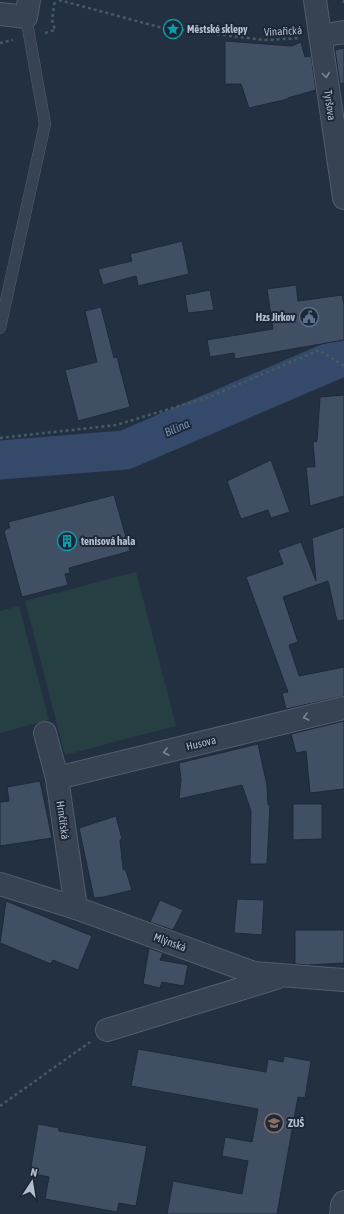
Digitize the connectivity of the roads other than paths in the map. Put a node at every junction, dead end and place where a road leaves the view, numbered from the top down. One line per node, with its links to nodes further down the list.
1 (315, 0): 5 (street, Tyršova)
2 (28, 8): 3 (street); 7 (lane)
3 (0, 14)
4 (344, 32): 5 (street)
5 (320, 36): 6 (street, Tyršova, one-way to 6)
6 (344, 198)
7 (3, 301): 8 (lane)
8 (0, 328)
9 (344, 708): 11 (street, Husova, one-way to 11)
10 (45, 733): 11 (street, Hrnčířská)
11 (57, 778): 13 (street, Hrnčířská)
12 (0, 884): 13 (street, Mlýnská)
13 (76, 908): 14 (street, Mlýnská)
14 (281, 976): 15 (street, Mlýnská); 16 (street)
15 (344, 980)
16 (107, 1030)
17 (344, 1202): 18 (street)
18 (341, 1214)

